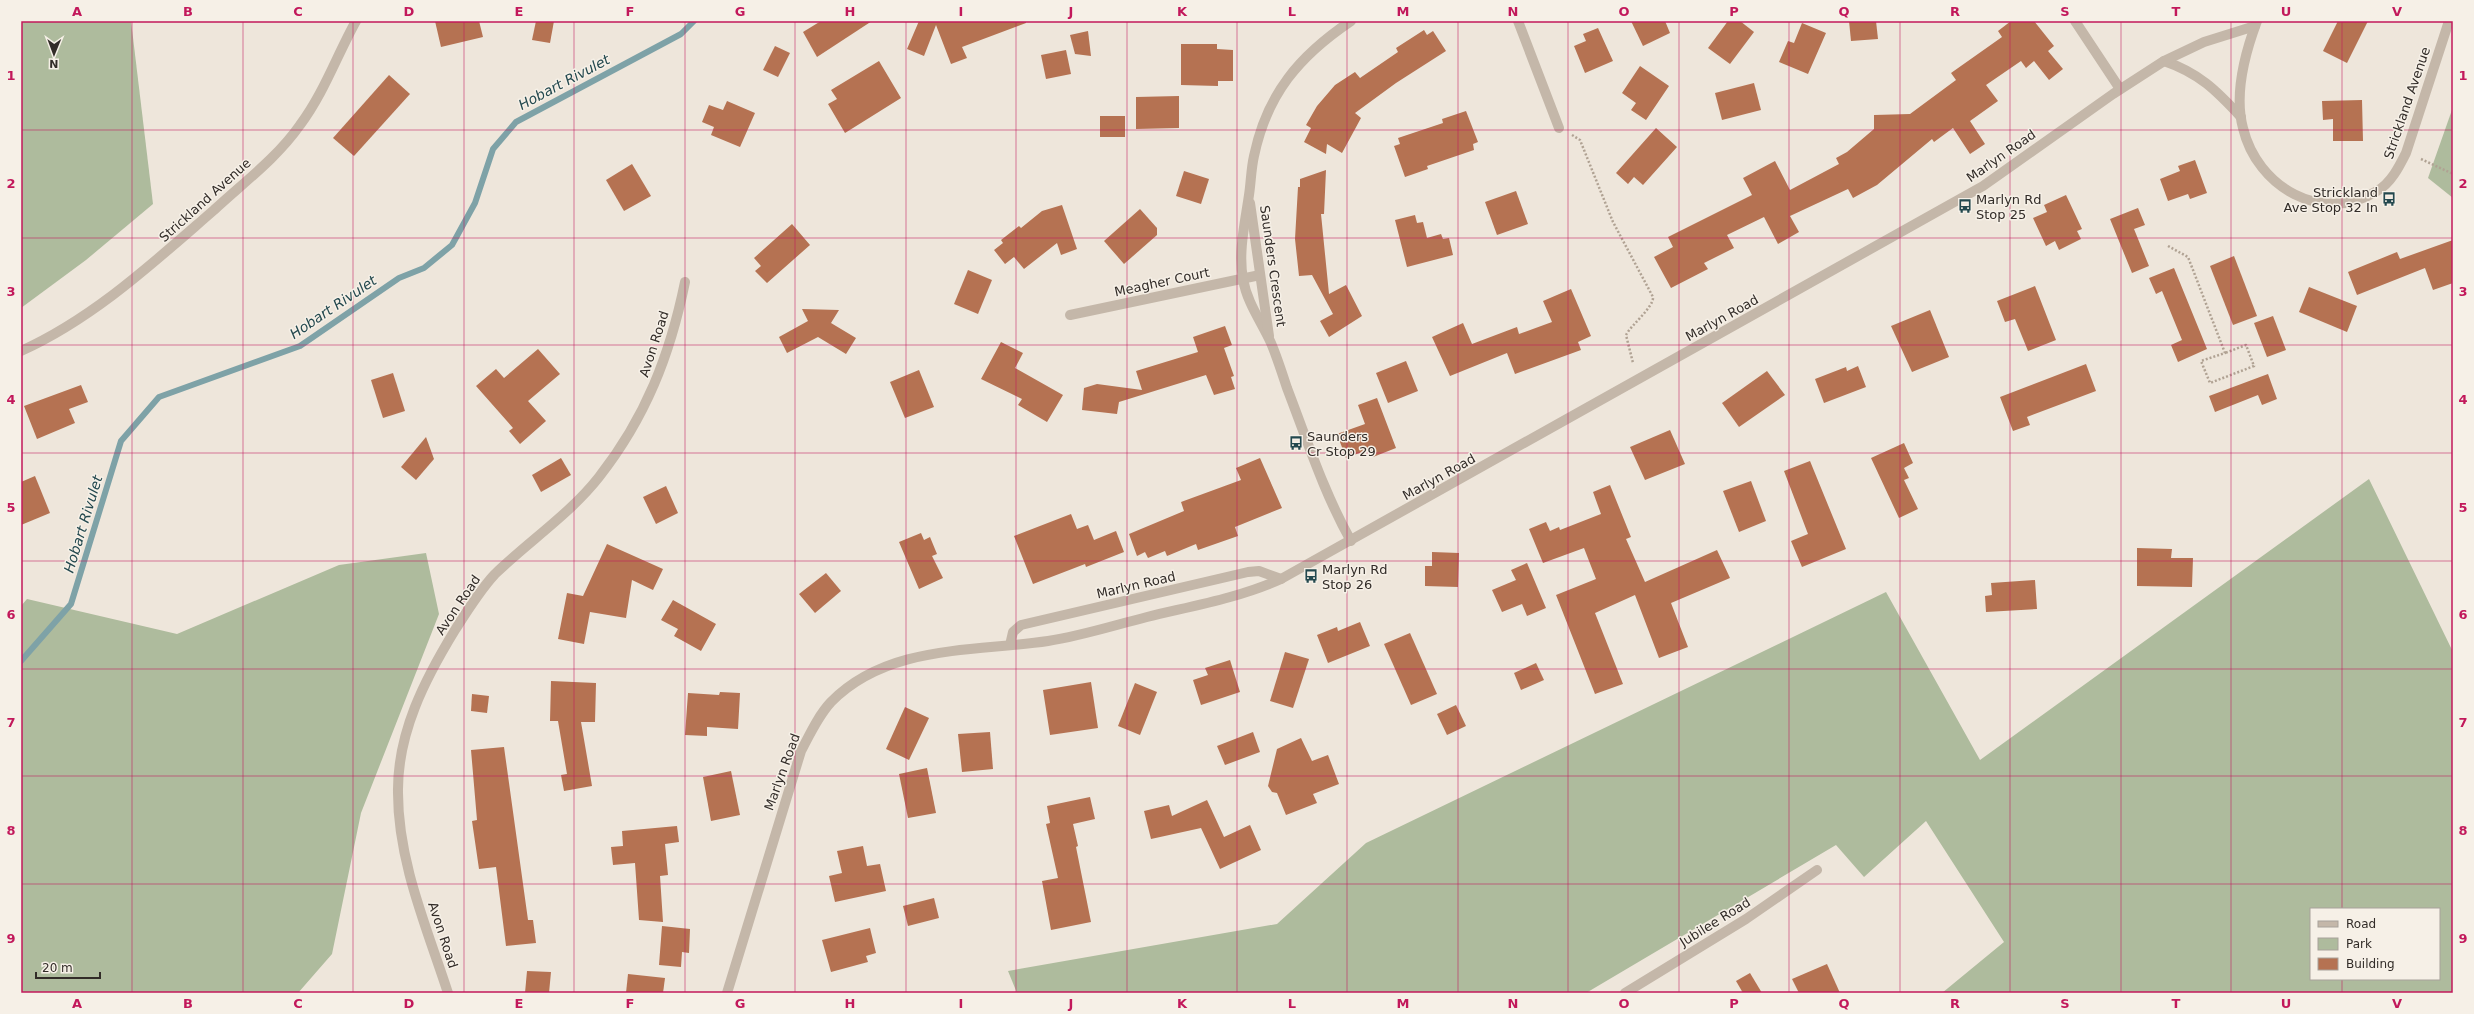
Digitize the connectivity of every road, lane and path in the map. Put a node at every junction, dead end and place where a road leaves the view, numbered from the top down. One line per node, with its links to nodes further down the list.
1 (356, 21): 20 (street, Strickland Avenue)
2 (1351, 21): 13 (street, Saunders Crescent)
3 (1518, 21): 10 (street)
4 (2075, 21): 8 (street)
5 (2449, 21): 11 (street, Strickland Avenue)
6 (2256, 23): 7 (street, Marlyn Road); 9 (street, Strickland Avenue)
7 (2164, 61): 8 (street, Marlyn Road); 9 (street)
8 (2120, 89): 22 (street, Marlyn Road)
9 (2241, 117): 11 (street, Strickland Avenue)
10 (1559, 128): 22 (path)
11 (2406, 153): 12 (path)
12 (2453, 174)
13 (1249, 194): 15 (street, Saunders Crescent); 16 (street, Saunders Crescent)
14 (2168, 246): 21 (path)
15 (1260, 275): 16 (street, Meagher Court); 19 (street, Saunders Crescent)
16 (1243, 278): 18 (street, Meagher Court); 19 (street, Saunders Crescent)
17 (685, 282): 27 (street, Avon Road)
18 (1070, 315)
19 (1270, 342): 23 (street, Saunders Crescent)
20 (21, 351)
21 (2225, 353): 21 (path)
22 (1640, 378): 23 (street, Marlyn Road)
23 (1351, 541): 24 (street, Marlyn Road)
24 (1281, 579): 25 (street, Marlyn Road); 25 (street, Marlyn Road)
25 (1010, 645): 28 (street, Marlyn Road)
26 (1817, 870): 29 (street, Jubilee Road)
27 (448, 993)
28 (727, 993)
29 (1625, 993)

